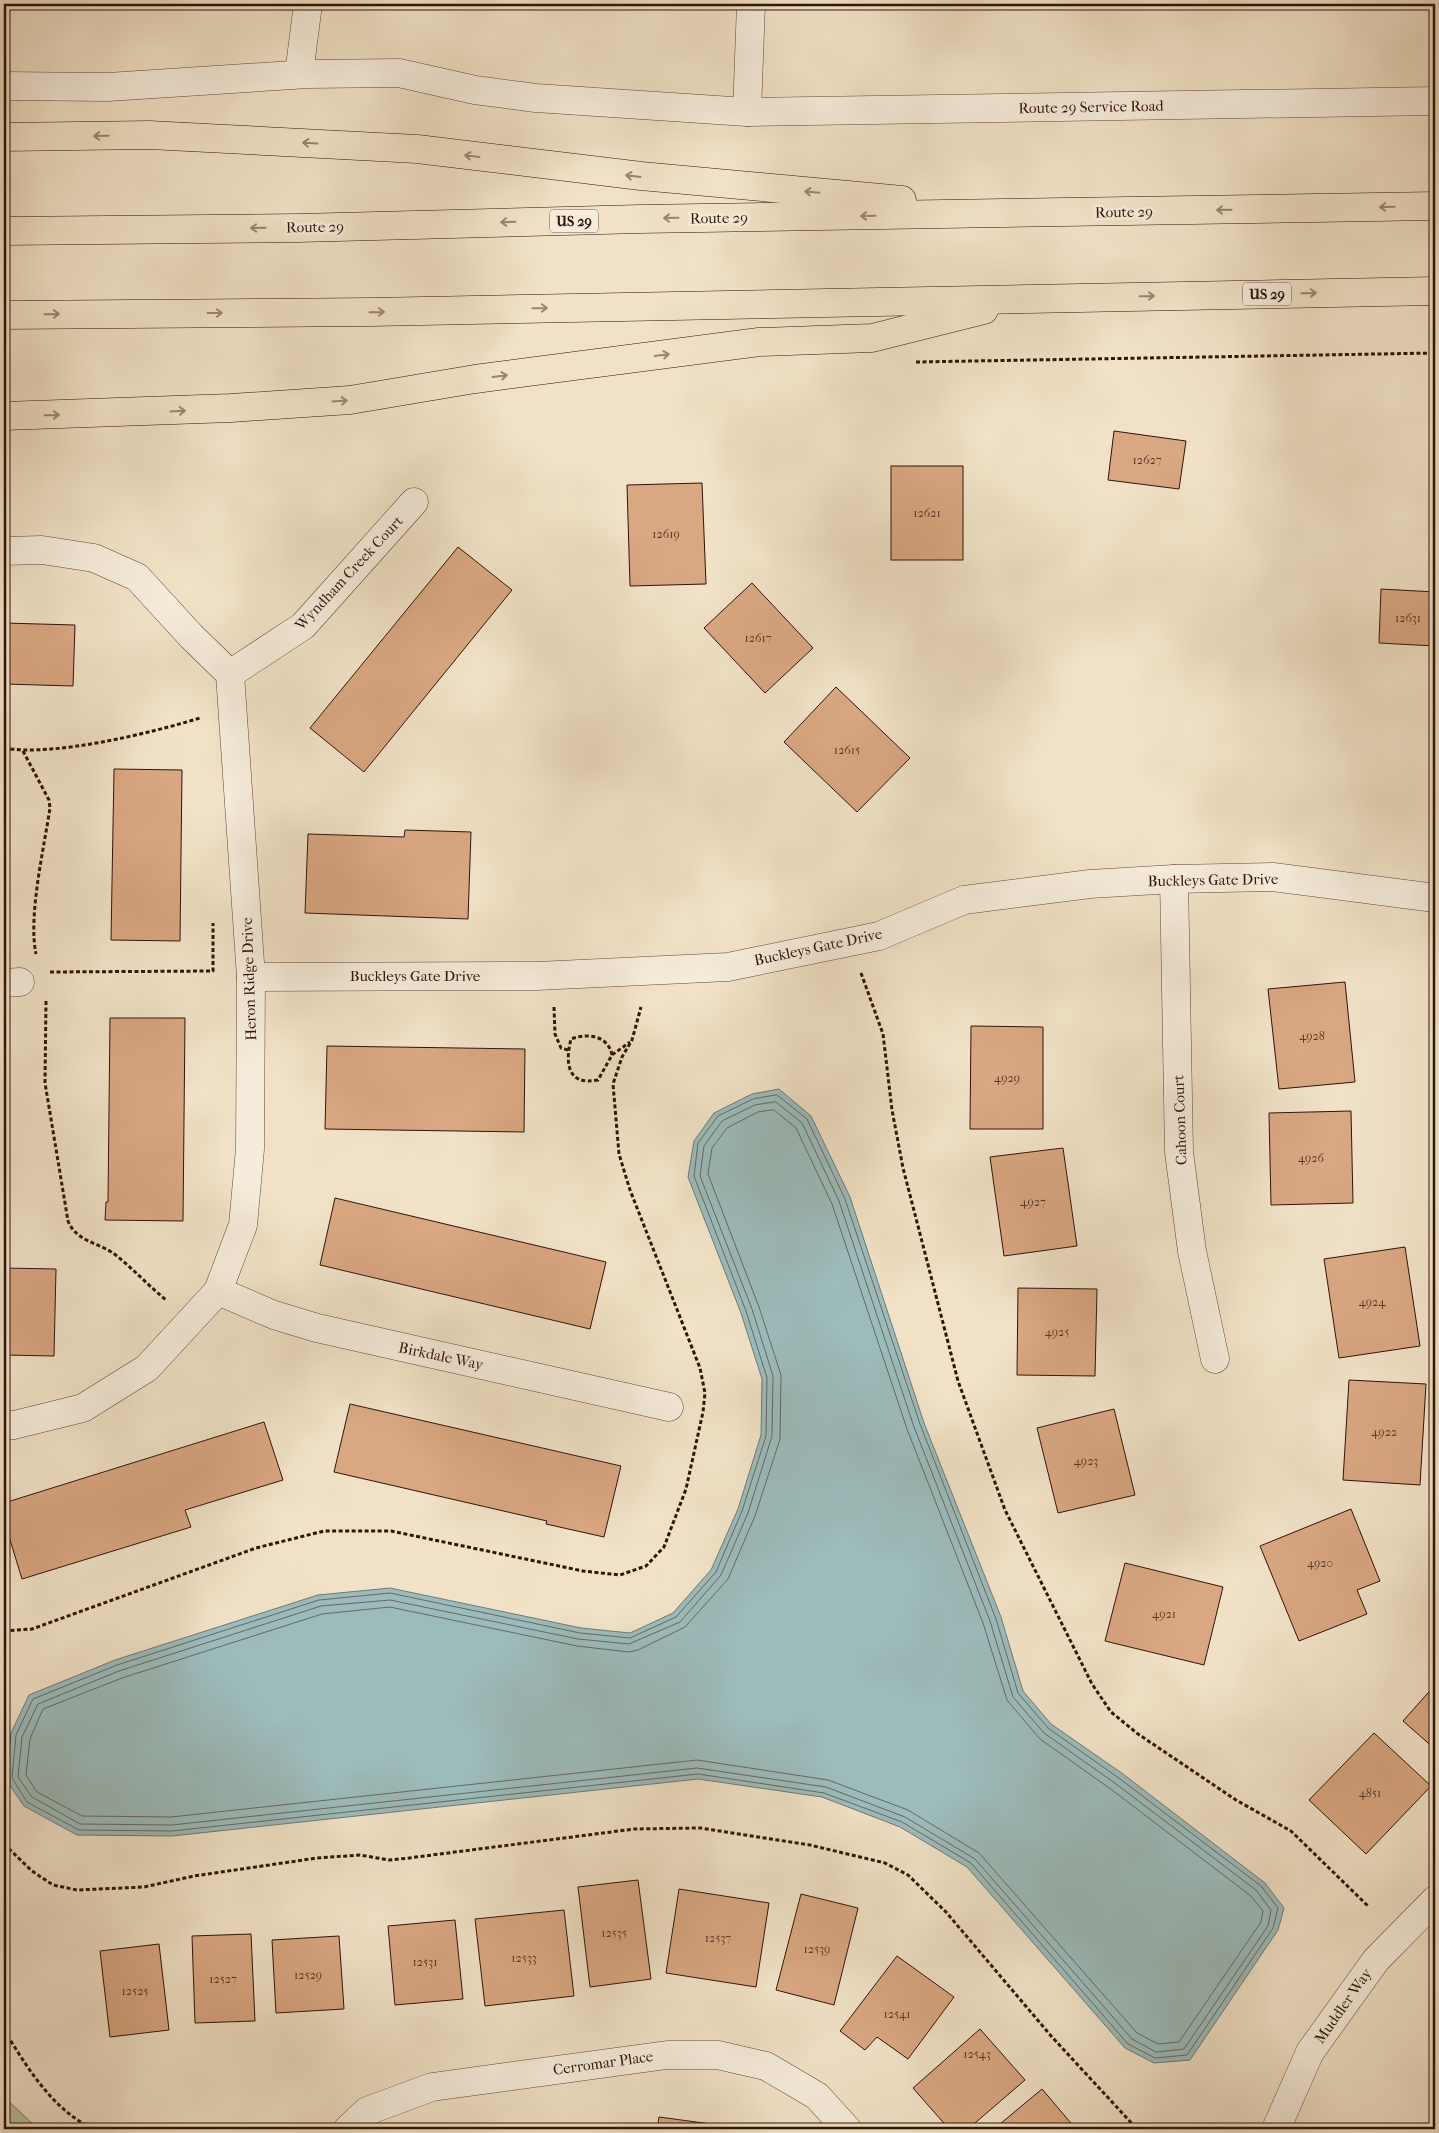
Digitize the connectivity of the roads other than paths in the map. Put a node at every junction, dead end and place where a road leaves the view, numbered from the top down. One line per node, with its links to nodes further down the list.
1 (308, 4): 3 (street)
2 (751, 4): 6 (street)
3 (298, 74): 4 (street, Route 29 Service Road); 6 (street, Route 29 Service Road)
4 (4, 86)
5 (1435, 102): 6 (street, Route 29 Service Road)
6 (747, 112)
7 (4, 137): 9 (main road, one-way to 7)
8 (1435, 206): 9 (main road, Route 29 / US 29, one-way to 9)
9 (1053, 213): 10 (main road, Route 29 / US 29, one-way to 10)
10 (4, 231)
11 (1435, 291): 12 (main road, US 29, one-way to 11)
12 (1034, 298): 13 (main road, US 29, one-way to 12); 14 (main road, one-way to 12)
13 (4, 315)
14 (4, 416)
15 (414, 502): 17 (street, Wyndham Creek Court)
16 (4, 550): 17 (street)
17 (231, 683): 20 (street, Heron Ridge Drive)
18 (1174, 879): 19 (street, Buckleys Gate Drive); 20 (street, Buckleys Gate Drive); 22 (street, Cahoon Court)
19 (1435, 898)
20 (251, 977): 21 (street, Heron Ridge Drive)
21 (218, 1291): 23 (street, Birkdale Way); 24 (street, Heron Ridge Drive)
22 (1215, 1359)
23 (669, 1406)
24 (4, 1426)
25 (1435, 1900): 28 (street, Muddler Way)
26 (348, 2129): 27 (street, Cerromar Place)
27 (847, 2129)
28 (1276, 2129)

